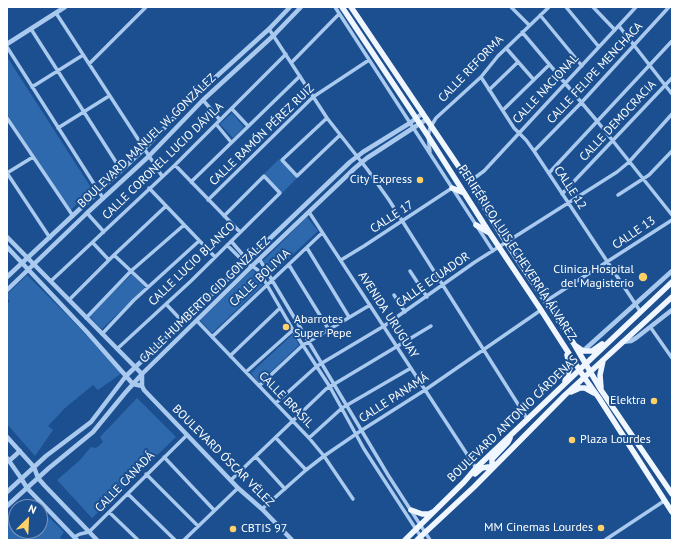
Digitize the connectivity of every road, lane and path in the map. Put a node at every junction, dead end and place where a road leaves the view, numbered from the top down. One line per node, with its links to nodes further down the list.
1 (65, 7): 14 (street)
2 (146, 7): 34 (street)
3 (290, 7): 20 (street, BOULEVARD MANUEL W. GONZÁLEZ)
4 (301, 7): 23 (street, BOULEVARD MANUEL W. GONZÁLEZ)
5 (334, 7): 15 (street)
6 (342, 7): 61 (main road, PERIFÉRICO LUIS ECHEVERRÍA ÁLVAREZ)
7 (351, 7): 55 (main road, PERIFÉRICO LUIS ECHEVERRÍA ÁLVAREZ)
8 (511, 7): 17 (street)
9 (566, 7): 27 (street)
10 (636, 7): 18 (street, CALLE NACIONAL)
11 (669, 7): 26 (street, CALLE FELIPE MENCHACA)
12 (546, 8): 16 (street, CALLE REFORMA)
13 (594, 8): 21 (street)
14 (56, 13): 19 (street); 30 (street)
15 (339, 14): 31 (street); 32 (street)
16 (540, 15): 17 (street, CALLE REFORMA); 37 (street)
17 (529, 25): 22 (street, CALLE REFORMA)
18 (619, 26): 21 (street, CALLE NACIONAL); 26 (street)
19 (31, 29): 25 (street); 38 (street)
20 (269, 29): 23 (street); 74 (street, BOULEVARD MANUEL W. GONZÁLEZ)
21 (615, 30): 27 (street, CALLE NACIONAL)
22 (522, 32): 28 (street, CALLE REFORMA); 35 (street)
23 (274, 36): 29 (street); 50 (street, BOULEVARD MANUEL W. GONZÁLEZ)
24 (672, 40): 36 (street)
25 (7, 46): 45 (street)
26 (634, 46): 36 (street); 51 (street, CALLE FELIPE MENCHACA)
27 (599, 47): 37 (street, CALLE NACIONAL)
28 (506, 48): 33 (street); 40 (street, CALLE REFORMA)
29 (286, 54): 32 (street); 52 (street, CALLE CORONEL LUCIO DÁVILA)
30 (83, 55): 34 (street); 38 (street)
31 (369, 60): 49 (street, CALLE RAMÓN PÉREZ RUIZ); 63 (street)
32 (292, 62): 39 (street)
33 (518, 62): 42 (street); 46 (street)
34 (89, 64): 48 (street)
35 (549, 65): 42 (street); 43 (street)
36 (649, 65): 44 (street); 62 (street)
37 (582, 66): 43 (street, CALLE NACIONAL)
38 (57, 70): 45 (street); 54 (street)
39 (300, 76): 49 (street); 66 (street)
40 (481, 77): 46 (street, CALLE 12); 65 (street, CALLE REFORMA)
41 (672, 78): 44 (street, CALLE DEMOCRACIA)
42 (534, 80): 53 (street)
43 (565, 84): 51 (street); 69 (street, CALLE NACIONAL)
44 (665, 85): 47 (street); 72 (street, CALLE DEMOCRACIA)
45 (32, 87): 67 (street)
46 (489, 90): 53 (street, CALLE 12)
47 (672, 94)
48 (109, 96): 54 (street); 74 (street)
49 (313, 97): 58 (street); 98 (street, CALLE RAMÓN PÉREZ RUIZ)
50 (203, 100): 60 (street); 80 (street, BOULEVARD MANUEL W. GONZÁLEZ)
51 (581, 103): 62 (street); 75 (street, CALLE FELIPE MENCHACA)
52 (232, 109): 60 (street, CALLE CORONEL LUCIO DÁVILA); 66 (street)
53 (503, 110): 69 (street, CALLE 12)
54 (84, 111): 67 (street); 84 (street)
55 (423, 113): 59 (main road, PERIFÉRICO LUIS ECHEVERRÍA ÁLVAREZ); 61 (street, CALLE HUMBERTO CID GONZÁLEZ)
56 (672, 114): 82 (street, CALLE ECUADOR)
57 (7, 118): 79 (street)
58 (327, 118): 70 (street); 70 (street)
59 (427, 119): 61 (street, CALLE HUMBERTO CID GONZÁLEZ); 65 (main road, PERIFÉRICO LUIS ECHEVERRÍA ÁLVAREZ)
60 (220, 120): 64 (street, CALLE CORONEL LUCIO DÁVILA)
61 (418, 121): 63 (street, CALLE HUMBERTO CID GONZÁLEZ); 68 (street, CALLE HUMBERTO CID GONZÁLEZ); 71 (main road, PERIFÉRICO LUIS ECHEVERRÍA ÁLVAREZ)
62 (597, 122): 72 (street); 86 (street)
63 (410, 123): 68 (street); 78 (street, CALLE HUMBERTO CID GONZÁLEZ)
64 (216, 124): 73 (street); 83 (street, CALLE CORONEL LUCIO DÁVILA)
65 (431, 125): 71 (street, CALLE REFORMA); 90 (main road, PERIFÉRICO LUIS ECHEVERRÍA ÁLVAREZ)
66 (248, 126): 73 (street)
67 (58, 128): 93 (street)
68 (414, 128): 77 (street); 81 (street, CALLE HUMBERTO CID GONZÁLEZ)
69 (519, 133): 75 (street, CALLE 12); 90 (street, CALLE NACIONAL)
70 (340, 135): 78 (street)
71 (428, 136): 77 (street, CALLE REFORMA); 94 (main road, PERIFÉRICO LUIS ECHEVERRÍA ÁLVAREZ)
72 (613, 141): 82 (street); 95 (street, CALLE DEMOCRACIA)
73 (231, 142): 89 (street)
74 (144, 149): 80 (street); 84 (street, BOULEVARD MANUEL W. GONZÁLEZ)
75 (534, 151): 86 (street, CALLE 12)
76 (672, 151): 88 (street)
77 (431, 154): 92 (street)
78 (356, 156): 81 (street); 99 (street, CALLE HUMBERTO CID GONZÁLEZ)
79 (33, 157): 85 (street); 106 (street)
80 (148, 157): 87 (street); 97 (street, BOULEVARD MANUEL W. GONZÁLEZ)
81 (361, 162): 102 (street, CALLE HUMBERTO CID GONZÁLEZ); 109 (street)
82 (629, 162): 88 (street); 100 (street, CALLE ECUADOR)
83 (175, 165): 87 (street, CALLE CORONEL LUCIO DÁVILA); 89 (street)
84 (121, 170): 93 (street, BOULEVARD MANUEL W. GONZÁLEZ)
85 (7, 173): 117 (street)
86 (548, 173): 95 (street, CALLE 12)
87 (162, 176): 91 (street, CALLE CORONEL LUCIO DÁVILA)
88 (643, 180): 96 (street); 105 (street)
89 (191, 182): 98 (street)
90 (469, 182): 120 (main road, PERIFÉRICO LUIS ECHEVERRÍA ÁLVAREZ)
91 (149, 188): 101 (street); 112 (street, CALLE CORONEL LUCIO DÁVILA)
92 (452, 188): 94 (main road); 109 (street, CALLE 17); 111 (street)
93 (99, 191): 97 (street); 106 (street, BOULEVARD MANUEL W. GONZÁLEZ)
94 (464, 193): 114 (main road, PERIFÉRICO LUIS ECHEVERRÍA ÁLVAREZ)
95 (562, 194): 100 (street, CALLE 12)
96 (618, 195)
97 (103, 198): 104 (street, BOULEVARD MANUEL W. GONZÁLEZ)
98 (208, 200): 107 (street)
99 (306, 202): 102 (street); 133 (street, CALLE HUMBERTO CID GONZÁLEZ)
100 (567, 204): 120 (street, CALLE ECUADOR); 136 (street, CALLE 12)
101 (166, 206): 110 (street); 127 (street)
102 (313, 208): 103 (street, CALLE HUMBERTO CID GONZÁLEZ)
103 (309, 212): 115 (street, AVENIDA URUGUAY); 131 (street, CALLE HUMBERTO CID GONZÁLEZ)
104 (87, 213): 112 (street); 135 (street, BOULEVARD MANUEL W. GONZÁLEZ)
105 (672, 214)
106 (73, 216): 117 (street, BOULEVARD MANUEL W. GONZÁLEZ)
107 (224, 216): 113 (street); 113 (street, CALLE LUCIO BLANCO)
108 (672, 220): 136 (street, CALLE 13)
109 (403, 221): 132 (street, CALLE 17); 148 (street)
110 (184, 225): 118 (street); 140 (street)
111 (476, 225): 114 (main road); 126 (street)
112 (104, 232): 121 (street, CALLE CORONEL LUCIO DÁVILA)
113 (240, 232): 119 (street, CALLE LUCIO BLANCO)
114 (489, 232): 124 (main road, PERIFÉRICO LUIS ECHEVERRÍA ÁLVAREZ)
115 (322, 233): 125 (street, CALLE BOLIVIA); 132 (street, AVENIDA URUGUAY)
116 (7, 235): 129 (street)
117 (50, 238): 129 (street, BOULEVARD MANUEL W. GONZÁLEZ)
118 (199, 241): 128 (street); 149 (street)
119 (231, 241): 122 (street, CALLE LUCIO BLANCO); 133 (street)
120 (506, 242): 124 (street, CALLE ECUADOR); 155 (main road, PERIFÉRICO LUIS ECHEVERRÍA ÁLVAREZ)
121 (92, 243): 130 (street); 144 (street, CALLE CORONEL LUCIO DÁVILA)
122 (226, 245): 128 (street, CALLE LUCIO BLANCO); 133 (street)
123 (7, 247): 134 (street)
124 (499, 247): 126 (street, CALLE ECUADOR); 160 (main road, PERIFÉRICO LUIS ECHEVERRÍA ÁLVAREZ)
125 (307, 248): 137 (street, CALLE BOLIVIA); 165 (street)
126 (494, 251): 148 (street, CALLE ECUADOR)
127 (114, 255): 130 (street); 140 (street)
128 (215, 256): 156 (street, CALLE LUCIO BLANCO)
129 (28, 258): 134 (street, BOULEVARD MANUEL W. GONZÁLEZ); 135 (street)
130 (109, 260): 154 (street)
131 (260, 260): 138 (street, CALLE HUMBERTO CID GONZÁLEZ); 145 (street)
132 (341, 260): 158 (street, AVENIDA URUGUAY)
133 (245, 261): 138 (street); 193 (street, CALLE HUMBERTO CID GONZÁLEZ)
134 (22, 263): 139 (street); 143 (street, BOULEVARD MANUEL W. GONZÁLEZ)
135 (33, 263): 139 (street, BOULEVARD MANUEL W. GONZÁLEZ); 144 (street)
136 (607, 263): 155 (street, CALLE 13); 157 (street, CALLE 12)
137 (289, 264): 145 (street, CALLE BOLIVIA); 173 (street)
138 (252, 266): 147 (street); 167 (street, CALLE HUMBERTO CID GONZÁLEZ)
139 (28, 269): 150 (street, BOULEVARD MANUEL W. GONZÁLEZ); 174 (street)
140 (132, 271): 149 (street); 164 (street)
141 (410, 271): 152 (street)
142 (672, 271): 157 (street)
143 (7, 277)
144 (51, 281): 154 (street)
145 (272, 281): 147 (street, CALLE BOLIVIA); 178 (street)
146 (672, 282): 163 (main road, BOULEVARD ANTONIO CÁRDENAS)
147 (267, 285): 159 (street); 176 (street, CALLE BOLIVIA)
148 (443, 285): 152 (street, CALLE ECUADOR); 185 (street)
149 (148, 287): 175 (street)
150 (7, 290)
151 (394, 295): 162 (street)
152 (427, 297): 162 (street, CALLE ECUADOR)
153 (672, 297): 179 (main road, BOULEVARD ANTONIO CÁRDENAS)
154 (69, 300): 164 (street)
155 (546, 301): 180 (main road, PERIFÉRICO LUIS ECHEVERRÍA ÁLVAREZ)
156 (166, 304): 166 (street); 184 (street, CALLE LUCIO BLANCO)
157 (635, 304): 163 (street, CALLE 12); 186 (street)
158 (370, 306): 165 (street); 169 (street, AVENIDA URUGUAY)
159 (280, 308): 172 (street); 187 (street)
160 (541, 310): 183 (main road, PERIFÉRICO LUIS ECHEVERRÍA ÁLVAREZ); 185 (street, CALLE PANAMÁ)
161 (672, 310): 171 (street)
162 (405, 312): 169 (street, CALLE ECUADOR)
163 (640, 312): 177 (main road, BOULEVARD ANTONIO CÁRDENAS)
164 (86, 318): 168 (street)
165 (349, 318): 173 (street)
166 (181, 320)
167 (197, 321): 176 (street, CALLE BRASIL); 198 (street, CALLE HUMBERTO CID GONZÁLEZ)
168 (94, 326): 174 (street); 175 (street)
169 (384, 326): 182 (street, AVENIDA URUGUAY); 190 (street, CALLE ECUADOR)
170 (431, 326): 182 (street)
171 (651, 328): 179 (street); 188 (street)
172 (293, 330): 181 (street); 196 (street)
173 (329, 330): 178 (street)
174 (87, 332): 199 (street)
175 (102, 334): 184 (street)
176 (212, 337): 187 (street, CALLE BRASIL)
177 (610, 339): 186 (main road); 191 (main road, BOULEVARD ANTONIO CÁRDENAS)
178 (308, 342): 181 (street); 190 (street)
179 (622, 342): 189 (main road, BOULEVARD ANTONIO CÁRDENAS)
180 (574, 344): 186 (main road); 191 (main road, PERIFÉRICO LUIS ECHEVERRÍA ÁLVAREZ)
181 (303, 345): 192 (street); 204 (street)
182 (397, 347): 194 (street, AVENIDA URUGUAY); 202 (street)
183 (565, 347): 195 (main road, PERIFÉRICO LUIS ECHEVERRÍA ÁLVAREZ); 205 (main road)
184 (117, 350): 193 (street)
185 (483, 350): 207 (street, CALLE PANAMÁ); 216 (street)
186 (584, 351)
187 (230, 356): 196 (street, CALLE BRASIL)
188 (672, 358)
189 (604, 360): 197 (main road, BOULEVARD ANTONIO CÁRDENAS); 208 (main road)
190 (321, 363): 192 (street, CALLE ECUADOR); 202 (street)
191 (585, 364): 195 (main road, BOULEVARD ANTONIO CÁRDENAS); 197 (main road, PERIFÉRICO LUIS ECHEVERRÍA ÁLVAREZ)
192 (316, 366): 206 (street); 212 (street, CALLE ECUADOR)
193 (136, 368): 198 (street); 199 (street, CALLE HUMBERTO CID GONZÁLEZ)
194 (411, 368): 207 (street, AVENIDA URUGUAY); 213 (street)
195 (579, 370): 200 (main road, PERIFÉRICO LUIS ECHEVERRÍA ÁLVAREZ); 205 (main road, BOULEVARD ANTONIO CÁRDENAS)
196 (246, 372): 204 (street, CALLE BRASIL)
197 (590, 372): 200 (main road, BOULEVARD ANTONIO CÁRDENAS); 208 (main road, PERIFÉRICO LUIS ECHEVERRÍA ÁLVAREZ)
198 (142, 374): 201 (street, CALLE HUMBERTO CID GONZÁLEZ); 203 (street)
199 (126, 376): 201 (street); 230 (street, CALLE HUMBERTO CID GONZÁLEZ)
200 (584, 378): 209 (main road, BOULEVARD ANTONIO CÁRDENAS); 210 (main road, PERIFÉRICO LUIS ECHEVERRÍA ÁLVAREZ)
201 (133, 384): 203 (street); 237 (street, CALLE HUMBERTO CID GONZÁLEZ)
202 (334, 384): 206 (street); 213 (street)
203 (142, 386): 221 (street, BOULEVARD ÓSCAR VÉLEZ)
204 (259, 386): 212 (street, CALLE BRASIL)
205 (562, 386): 211 (main road, BOULEVARD ANTONIO CÁRDENAS)
206 (330, 387): 214 (street); 217 (street)
207 (425, 390): 218 (street, CALLE PANAMÁ); 231 (street, AVENIDA URUGUAY)
208 (601, 390): 246 (main road, PERIFÉRICO LUIS ECHEVERRÍA ÁLVAREZ)
209 (565, 395): 210 (main road); 215 (main road, BOULEVARD ANTONIO CÁRDENAS)
210 (600, 398): 248 (main road, PERIFÉRICO LUIS ECHEVERRÍA ÁLVAREZ)
211 (546, 402): 215 (main road); 216 (main road, BOULEVARD ANTONIO CÁRDENAS)
212 (276, 403): 217 (street, CALLE BRASIL)
213 (346, 405): 214 (street); 218 (street)
214 (342, 408): 219 (street); 224 (street)
215 (551, 409): 232 (main road, BOULEVARD ANTONIO CÁRDENAS)
216 (528, 420): 220 (main road, BOULEVARD ANTONIO CÁRDENAS)
217 (293, 421): 223 (street); 224 (street, CALLE BRASIL)
218 (362, 430): 219 (street, CALLE PANAMÁ); 235 (street)
219 (356, 434): 226 (street, CALLE PANAMÁ); 238 (street)
220 (512, 434): 231 (main road, BOULEVARD ANTONIO CÁRDENAS); 232 (main road)
221 (187, 435): 227 (street, CALLE CANADÁ); 239 (street, BOULEVARD ÓSCAR VÉLEZ)
222 (7, 437): 225 (street)
223 (276, 438): 228 (street); 233 (street)
224 (309, 438): 226 (street, CALLE BRASIL)
225 (20, 451): 229 (street); 230 (street)
226 (324, 456): 233 (street, CALLE PANAMÁ); 247 (street, CALLE BRASIL)
227 (164, 457): 234 (street, CALLE CANADÁ); 251 (street)
228 (256, 457): 239 (street); 243 (street)
229 (8, 460): 236 (street)
230 (34, 467): 236 (street, CALLE HUMBERTO CID GONZÁLEZ); 237 (street)
231 (476, 468): 240 (main road, BOULEVARD ANTONIO CÁRDENAS)
232 (492, 468): 240 (main road); 259 (main road, BOULEVARD ANTONIO CÁRDENAS)
233 (306, 470): 243 (street, CALLE PANAMÁ)
234 (146, 474): 245 (street, CALLE CANADÁ); 256 (street)
235 (388, 475): 238 (street); 252 (street)
236 (21, 478): 241 (street); 244 (street, CALLE HUMBERTO CID GONZÁLEZ)
237 (38, 478): 241 (street, CALLE HUMBERTO CID GONZÁLEZ); 258 (street)
238 (382, 478): 257 (street)
239 (231, 480): 242 (street, BOULEVARD ÓSCAR VÉLEZ)
240 (464, 482): 253 (main road, BOULEVARD ANTONIO CÁRDENAS)
241 (27, 488): 249 (street, CALLE HUMBERTO CID GONZÁLEZ); 260 (street)
242 (238, 488): 250 (street, BOULEVARD ÓSCAR VÉLEZ); 251 (street)
243 (285, 489): 250 (street, CALLE PANAMÁ)
244 (7, 492)
245 (128, 494): 255 (street, CALLE CANADÁ); 264 (street)
246 (672, 494)
247 (353, 499)
248 (664, 501): 254 (main road, PERIFÉRICO LUIS ECHEVERRÍA ÁLVAREZ); 261 (street)
249 (7, 506)
250 (262, 509): 266 (street, BOULEVARD ÓSCAR VÉLEZ)
251 (214, 510): 256 (street)
252 (411, 510): 253 (main road); 257 (street)
253 (436, 510): 257 (main road, BOULEVARD ANTONIO CÁRDENAS)
254 (672, 512)
255 (110, 513): 258 (street, CALLE CANADÁ); 263 (street)
256 (198, 526): 265 (street)
257 (418, 527): 259 (street); 259 (street); 267 (main road, BOULEVARD ANTONIO CÁRDENAS)
258 (89, 532): 260 (street, CALLE CANADÁ); 262 (street)
259 (421, 537): 268 (street)
260 (75, 539)
261 (608, 539)
262 (97, 540)
263 (138, 540)
264 (175, 540)
265 (184, 540)
266 (292, 540)
267 (405, 540)
268 (430, 540)

